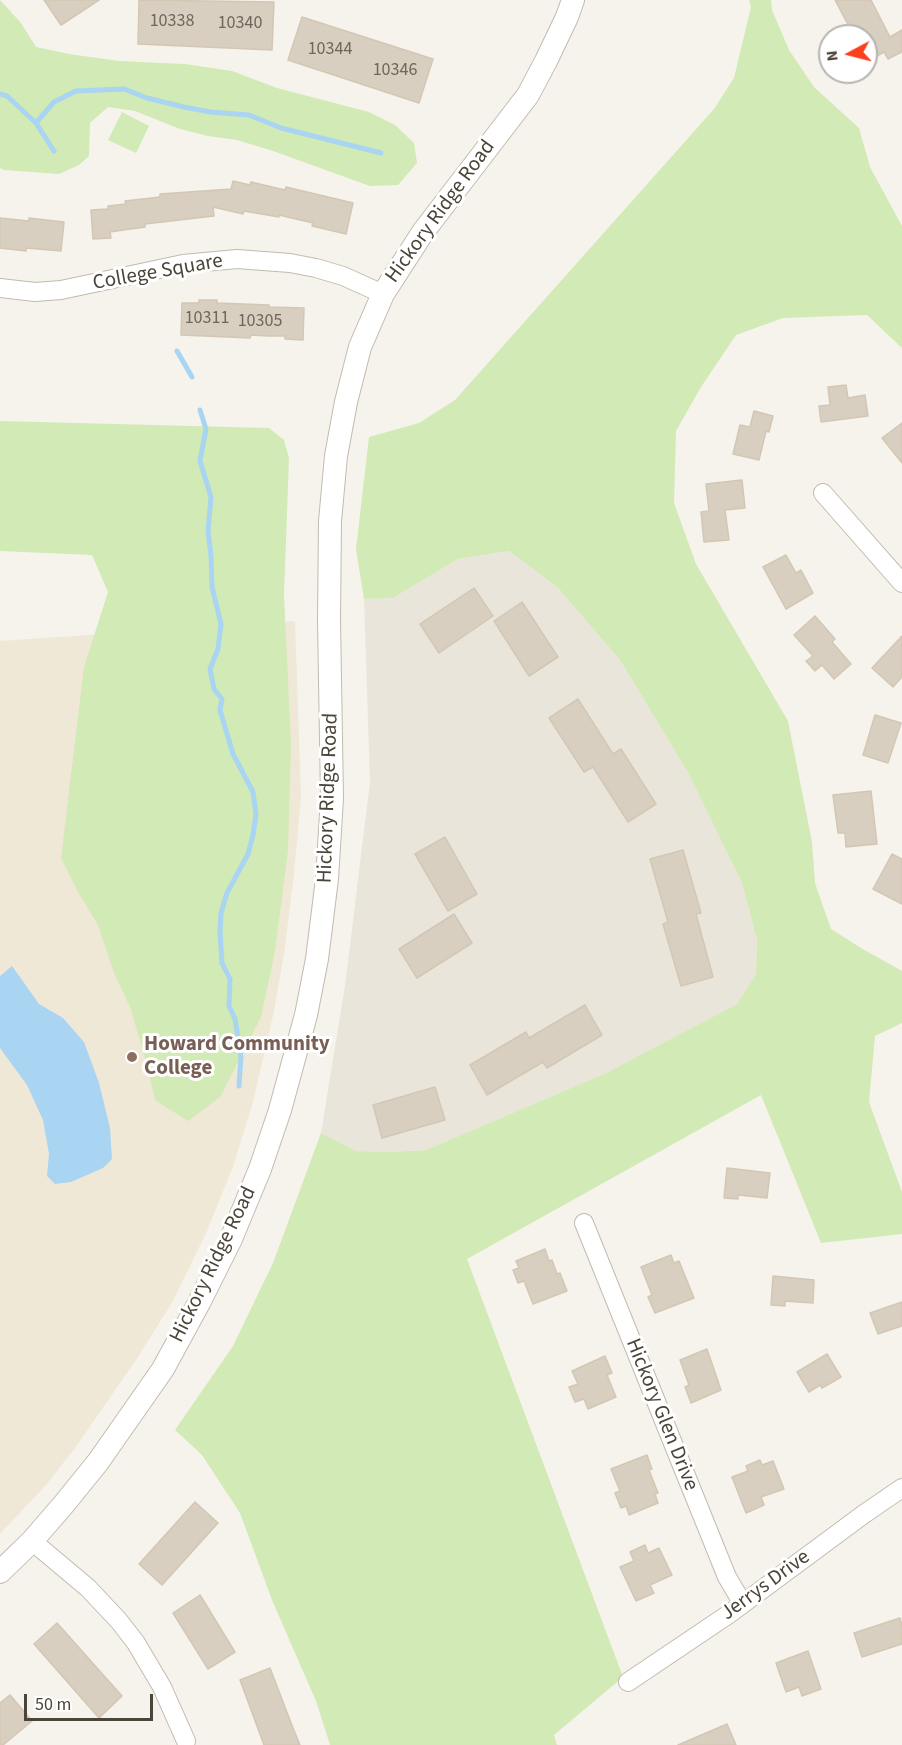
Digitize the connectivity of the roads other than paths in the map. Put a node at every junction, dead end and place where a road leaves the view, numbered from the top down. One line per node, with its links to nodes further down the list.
1 (573, 0): 3 (street, Hickory Ridge Road)
2 (0, 288): 3 (street, College Square)
3 (382, 294): 8 (street, Hickory Ridge Road)
4 (823, 493): 5 (street)
5 (902, 583)
6 (584, 1223): 10 (street, Hickory Glen Drive)
7 (902, 1488): 10 (street, Jerrys Drive)
8 (32, 1541): 9 (street, Hickory Ridge Road); 12 (street)
9 (0, 1572)
10 (743, 1604): 11 (street, Jerrys Drive)
11 (628, 1682)
12 (186, 1741)

